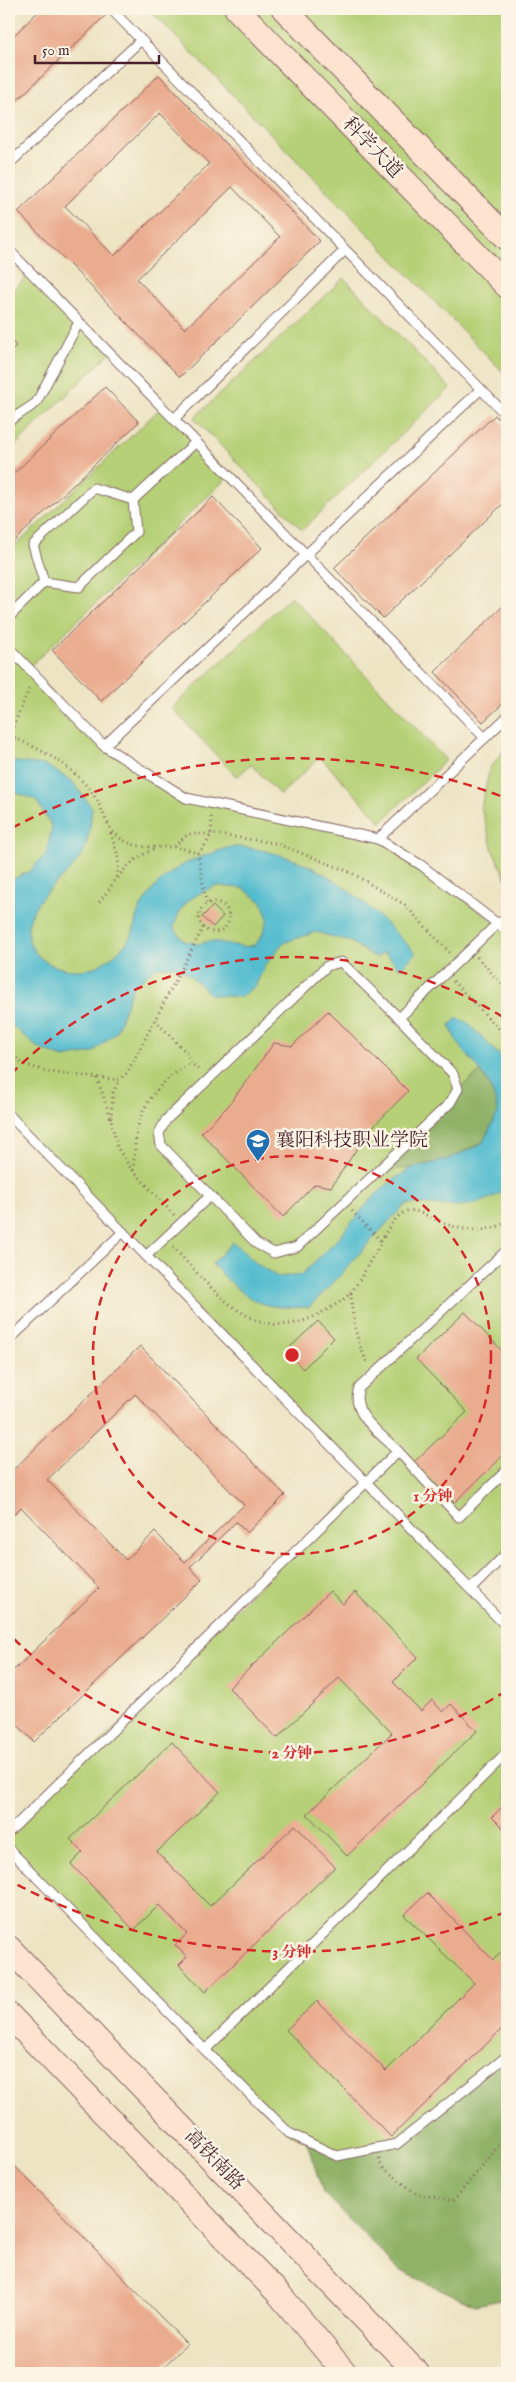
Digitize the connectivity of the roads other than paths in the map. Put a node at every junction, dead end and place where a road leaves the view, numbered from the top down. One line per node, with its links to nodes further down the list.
1 (111, 9): 4 (lane)
2 (237, 9): 9 (main road, 科学大道)
3 (284, 9): 6 (main road, 科学大道)
4 (141, 40): 5 (lane); 8 (lane)
5 (9, 164)
6 (507, 238)
7 (9, 250): 10 (lane)
8 (345, 250): 11 (lane); 13 (lane)
9 (507, 286)
10 (79, 322): 13 (lane); 14 (lane)
11 (481, 389): 12 (lane); 17 (lane)
12 (507, 416)
13 (174, 419): 15 (lane)
14 (9, 421)
15 (196, 442): 16 (lane); 17 (lane)
16 (133, 500): 18 (lane); 18 (lane)
17 (306, 555): 22 (lane); 23 (lane)
18 (44, 582): 19 (lane)
19 (9, 617)
20 (9, 648): 23 (lane)
21 (507, 717): 22 (lane)
22 (484, 738): 24 (lane)
23 (104, 746): 24 (lane)
24 (378, 839): 25 (lane)
25 (499, 922): 26 (lane); 27 (lane)
26 (507, 931)
27 (399, 1018): 29 (lane); 29 (lane)
28 (9, 1115): 30 (lane)
29 (210, 1196): 32 (lane)
30 (123, 1232): 32 (lane); 33 (lane)
31 (507, 1250): 34 (lane)
32 (146, 1256): 36 (lane)
33 (9, 1340)
34 (398, 1451): 35 (lane); 36 (lane)
35 (507, 1470)
36 (365, 1482): 38 (lane); 41 (lane)
37 (507, 1553): 38 (lane)
38 (471, 1588): 39 (lane)
39 (507, 1627)
40 (507, 1754): 45 (lane)
41 (9, 1832)
42 (9, 1849): 45 (lane)
43 (9, 1948): 48 (main road, 高铁南路)
44 (9, 2016): 47 (main road)
45 (205, 2050): 46 (lane)
46 (507, 2056)
47 (345, 2373)
48 (417, 2373)

